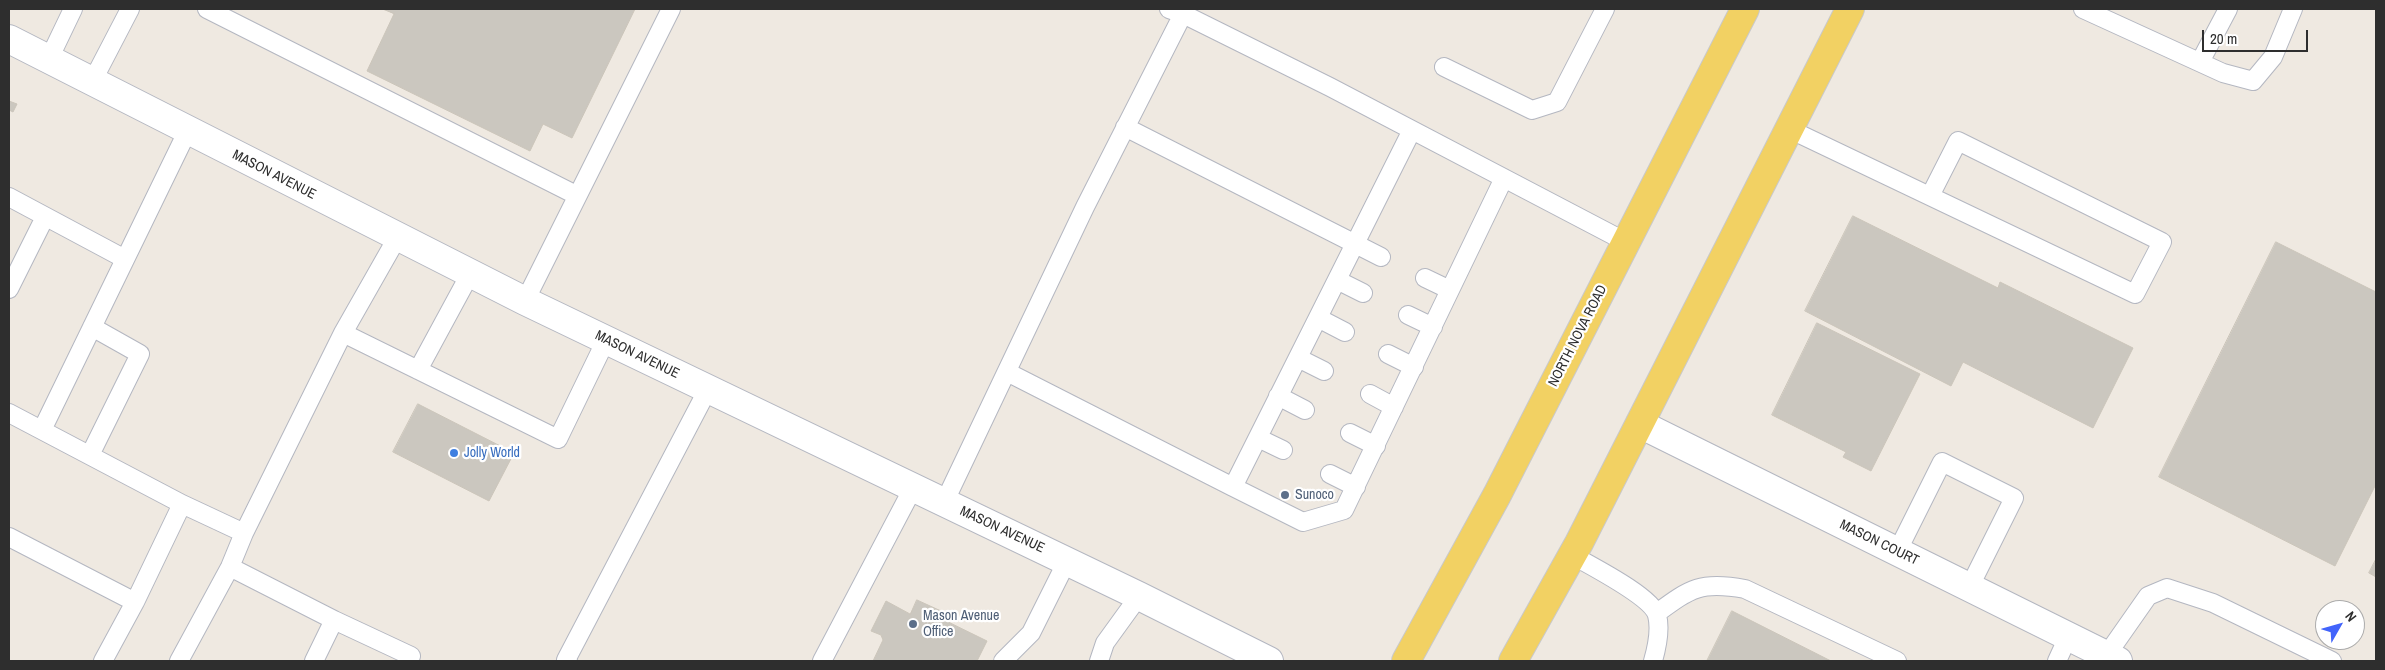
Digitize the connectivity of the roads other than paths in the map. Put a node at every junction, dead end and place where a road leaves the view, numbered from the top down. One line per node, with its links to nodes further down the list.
1 (73, 9): 13 (lane)
2 (130, 9): 16 (lane)
3 (207, 9): 22 (lane)
4 (671, 9): 22 (lane)
5 (1605, 9): 15 (lane)
6 (1745, 9): 27 (main road, NORTH NOVA ROAD)
7 (1850, 9): 18 (main road)
8 (2084, 9): 14 (lane)
9 (2228, 9): 14 (lane)
10 (2293, 9): 14 (lane)
11 (1176, 11): 17 (lane); 20 (lane)
12 (9, 39): 13 (main road, MASON AVENUE)
13 (48, 59): 16 (main road, MASON AVENUE)
14 (2200, 62)
15 (1444, 67)
16 (92, 82): 19 (main road, MASON AVENUE)
17 (1125, 127): 28 (lane); 50 (lane)
18 (1790, 128): 23 (lane); 57 (main road)
19 (188, 130): 26 (main road, MASON AVENUE); 30 (lane)
20 (1412, 130): 21 (lane); 28 (lane)
21 (1504, 178): 27 (lane); 35 (lane)
22 (576, 196): 37 (lane)
23 (1930, 196): 23 (lane)
24 (9, 197): 25 (lane)
25 (46, 217): 30 (lane); 34 (lane)
26 (397, 238): 31 (main road, MASON AVENUE); 43 (lane)
27 (1626, 242): 92 (main road, NORTH NOVA ROAD)
28 (1355, 244): 29 (lane); 33 (lane)
29 (1381, 257)
30 (126, 259): 40 (lane)
31 (470, 274): 37 (main road, MASON AVENUE); 48 (lane)
32 (1425, 278): 35 (lane)
33 (1337, 280): 36 (lane); 39 (lane)
34 (9, 289)
35 (1450, 290): 41 (lane)
36 (1363, 293)
37 (525, 301): 44 (main road, MASON AVENUE)
38 (1408, 315): 41 (lane)
39 (1318, 318): 42 (lane); 46 (lane)
40 (92, 327): 58 (lane); 63 (lane)
41 (1432, 327): 47 (lane)
42 (1345, 332)
43 (343, 334): 48 (lane); 70 (lane)
44 (606, 340): 48 (lane); 51 (main road, MASON AVENUE)
45 (1388, 354): 47 (lane)
46 (1298, 358): 49 (lane); 53 (lane)
47 (1414, 367): 54 (lane)
48 (418, 370)
49 (1324, 371)
50 (1006, 372): 65 (lane); 68 (lane)
51 (708, 389): 67 (main road, MASON AVENUE); 87 (lane)
52 (1370, 394): 54 (lane)
53 (1278, 396): 55 (lane); 60 (lane)
54 (1394, 407): 61 (lane)
55 (1305, 410)
56 (9, 413): 58 (lane)
57 (1640, 424): 72 (main road, MASON COURT); 73 (main road)
58 (42, 430): 63 (lane)
59 (1350, 433): 61 (lane)
60 (1258, 438): 62 (lane); 65 (lane)
61 (1376, 446): 66 (lane)
62 (1283, 450)
63 (90, 455): 69 (lane)
64 (1330, 474): 66 (lane)
65 (1233, 487): 66 (lane)
66 (1356, 487)
67 (913, 488): 68 (main road, MASON AVENUE); 88 (lane)
68 (944, 503): 74 (main road, MASON AVENUE)
69 (182, 504): 70 (lane); 78 (lane)
70 (244, 533): 75 (lane)
71 (9, 537): 78 (lane)
72 (1897, 552): 76 (main road, MASON COURT); 76 (lane)
73 (1572, 555): 79 (lane); 93 (main road)
74 (1066, 561): 77 (main road, MASON AVENUE); 89 (lane)
75 (230, 568): 80 (lane); 84 (lane)
76 (1969, 588): 81 (main road, MASON COURT)
77 (1140, 596): 90 (lane); 91 (main road, MASON AVENUE)
78 (135, 602): 83 (lane)
79 (1657, 613): 94 (lane); 95 (lane)
80 (334, 620): 85 (lane); 86 (lane)
81 (2068, 637): 82 (main road, MASON COURT); 96 (lane)
82 (2112, 658): 97 (lane)
83 (103, 661)
84 (179, 661)
85 (314, 661)
86 (408, 661)
87 (568, 661)
88 (822, 661)
89 (1003, 661)
90 (1099, 661)
91 (1269, 661)
92 (1406, 661)
93 (1513, 661)
94 (1653, 661)
95 (1897, 661)
96 (2057, 661)
97 (2332, 661)

